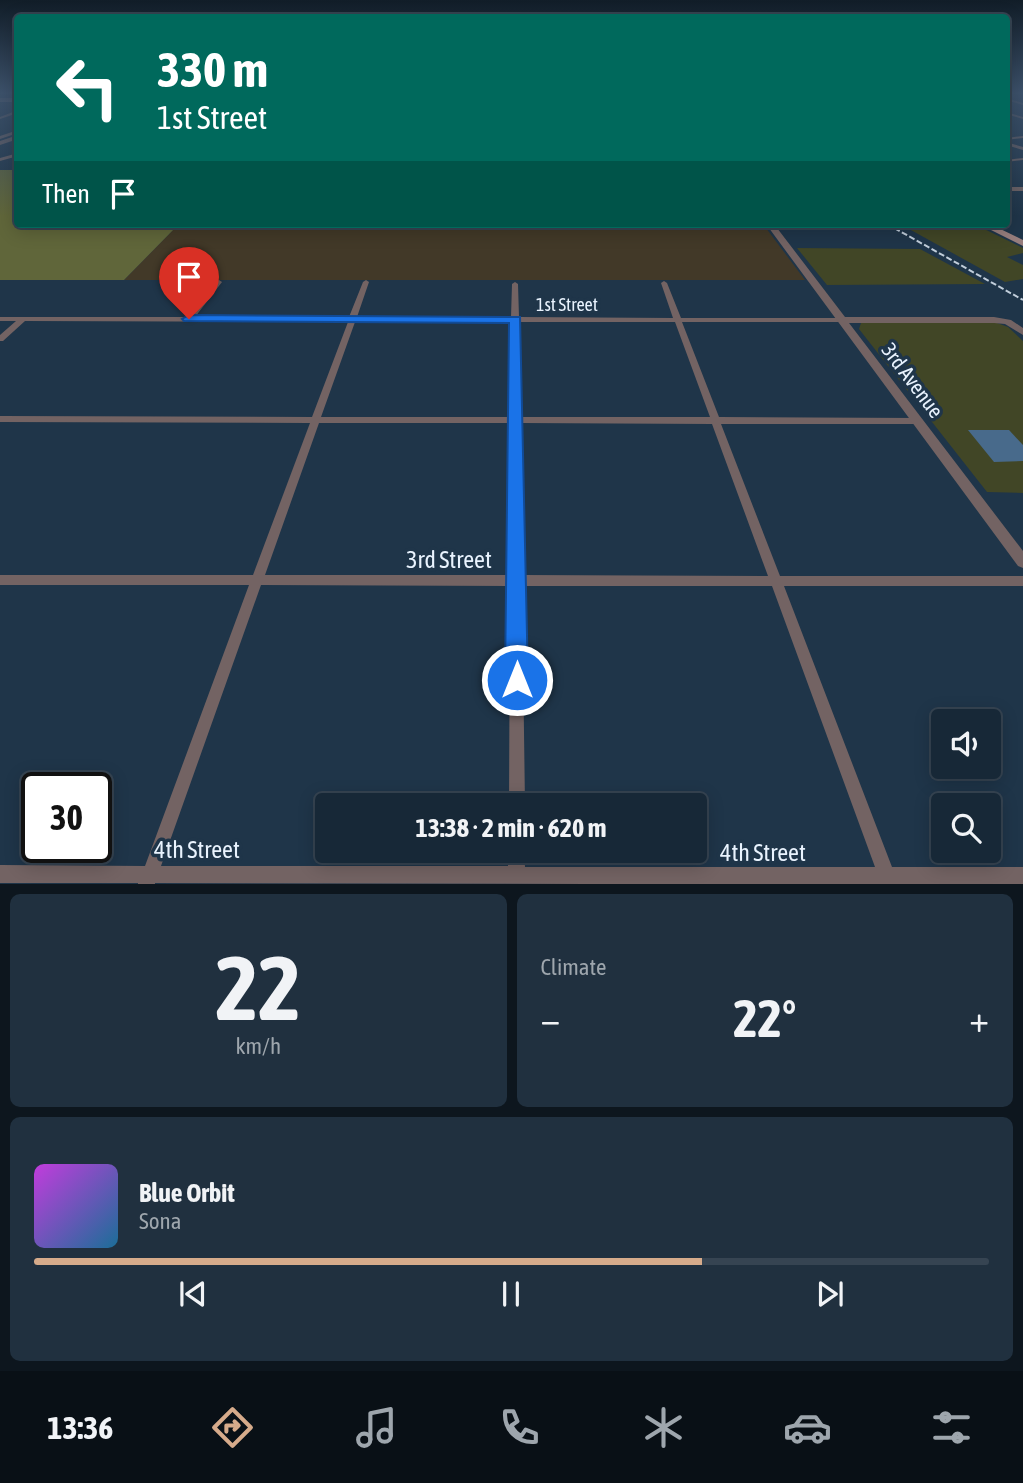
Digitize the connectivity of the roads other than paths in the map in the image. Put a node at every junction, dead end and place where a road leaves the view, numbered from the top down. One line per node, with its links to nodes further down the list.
1 (773, 228): 14 (street, 3rd Avenue)
2 (991, 228): 3 (main road)
3 (1023, 243)
4 (219, 282): 10 (street)
5 (366, 282): 12 (street)
6 (664, 283): 13 (street)
7 (515, 284): 11 (street)
8 (0, 319): 9 (street, 1st Street)
9 (23, 319): 10 (street, 1st Street); 16 (street)
10 (189, 319): 12 (street, 1st Street)
11 (515, 319): 12 (street, 1st Street); 13 (street, 1st Street); 19 (street)
12 (352, 320): 18 (street)
13 (678, 320): 14 (street, 1st Street); 20 (street)
14 (841, 320): 15 (street, 1st Street); 21 (street, 3rd Avenue)
15 (1023, 332)
16 (0, 339)
17 (0, 419): 18 (street)
18 (315, 419): 19 (street); 23 (street)
19 (514, 419): 20 (street); 25 (street)
20 (716, 420): 21 (street); 27 (street)
21 (918, 421): 22 (street, 3rd Avenue)
22 (1023, 562)
23 (257, 579): 24 (street, 3rd Street); 25 (street, 3rd Street); 31 (street)
24 (0, 580)
25 (517, 580): 27 (street, 3rd Street); 28 (street)
26 (1023, 580): 27 (street, 3rd Street)
27 (776, 581): 33 (street)
28 (516, 793)
29 (0, 874): 31 (street, 4th Street)
30 (1023, 876): 33 (street, 4th Street)
31 (148, 879): 32 (street, 4th Street)
32 (517, 879): 33 (street, 4th Street)
33 (888, 880)

